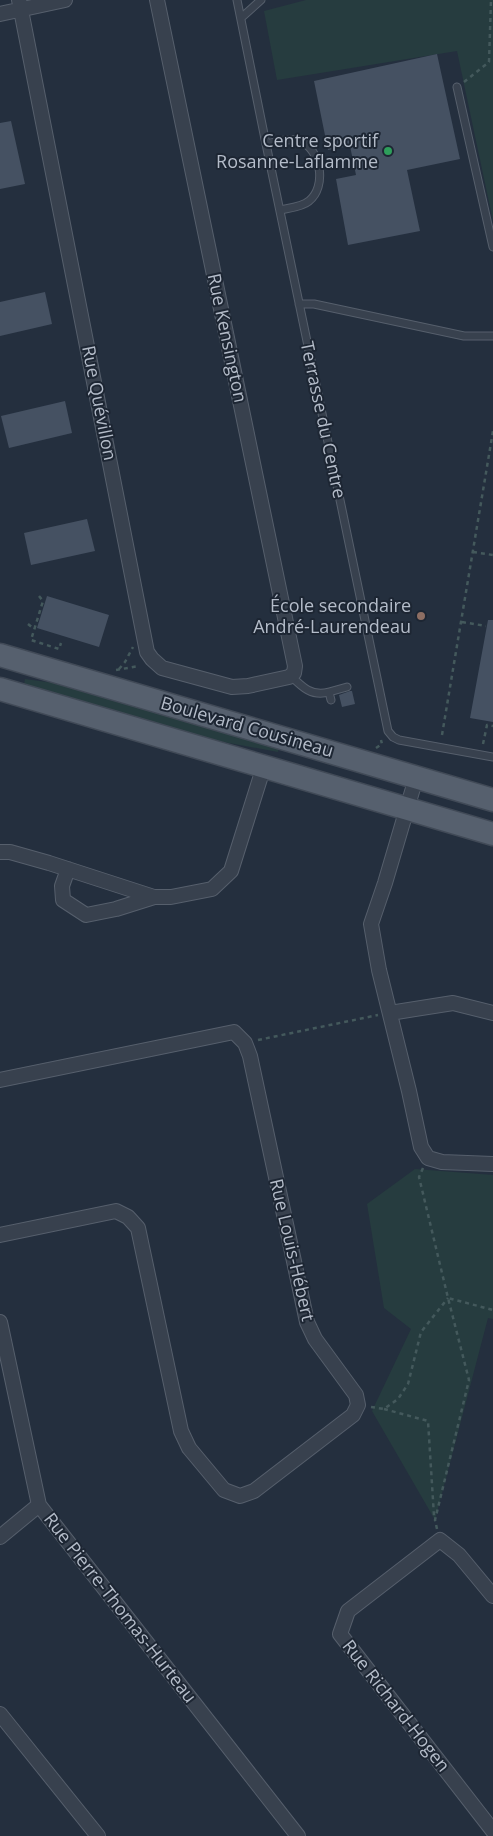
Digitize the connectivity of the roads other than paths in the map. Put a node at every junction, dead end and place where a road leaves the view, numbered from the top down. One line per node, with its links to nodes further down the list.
1 (65, 0): 5 (street)
2 (157, 0): 15 (street, Rue Kensington)
3 (237, 0): 7 (lane, Terrasse du Centre)
4 (261, 0): 7 (lane)
5 (20, 5): 6 (street); 15 (street, Rue Quévillon)
6 (0, 14)
7 (241, 18): 9 (lane, Terrasse du Centre)
8 (457, 87): 11 (lane)
9 (266, 144): 10 (lane, Terrasse du Centre); 10 (lane)
10 (280, 210): 12 (lane, Terrasse du Centre)
11 (493, 247)
12 (299, 304): 13 (lane); 18 (lane, Terrasse du Centre)
13 (493, 336)
14 (0, 655): 20 (main road, Boulevard Cousineau)
15 (292, 675): 16 (lane)
16 (348, 686)
17 (0, 689): 19 (main road, Boulevard Cousineau)
18 (493, 757)
19 (264, 766): 22 (main road, Boulevard Cousineau); 26 (street)
20 (416, 778): 21 (main road, Boulevard Cousineau); 22 (street)
21 (493, 800)
22 (407, 809): 23 (main road, Boulevard Cousineau); 27 (street)
23 (493, 834)
24 (0, 852): 25 (street)
25 (68, 869): 26 (street); 26 (street)
26 (154, 897)
27 (390, 1013): 28 (street); 30 (street)
28 (493, 1013)
29 (0, 1080): 31 (street, Rue Louis-Hébert)
30 (493, 1164)
31 (0, 1235)
32 (0, 1322): 33 (street, Rue Pierre-Thomas-Hurteau)
33 (39, 1505): 34 (street); 39 (street, Rue Pierre-Thomas-Hurteau)
34 (0, 1536)
35 (493, 1596): 37 (street, Rue Richard-Hogen)
36 (0, 1714): 38 (street)
37 (493, 1831)
38 (98, 1836)
39 (298, 1836)

